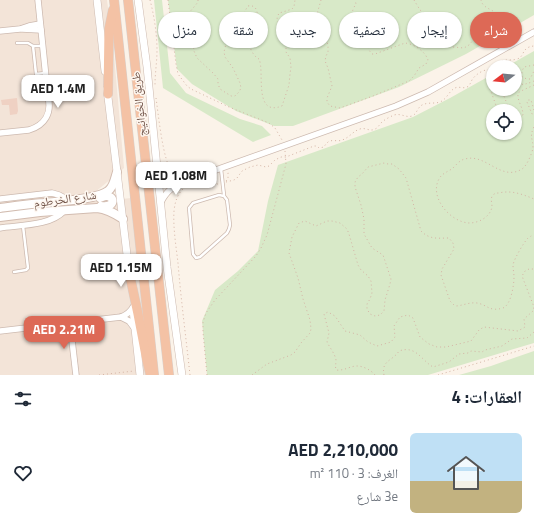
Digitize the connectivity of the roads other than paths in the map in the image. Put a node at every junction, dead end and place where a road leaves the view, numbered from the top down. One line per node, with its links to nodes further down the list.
1 (38, 0): 6 (street)
2 (97, 0): 13 (street)
3 (128, 0): 42 (highway, طريق الخوانيج)
4 (138, 0): 15 (street)
5 (114, 3): 13 (highway); 41 (highway, طريق الخوانيج)
6 (40, 27): 7 (street); 11 (street)
7 (0, 31)
8 (534, 32): 16 (street)
9 (17, 43): 10 (lane)
10 (33, 46): 11 (lane); 12 (lane)
11 (42, 46): 12 (street)
12 (45, 73): 14 (street)
13 (108, 94): 17 (street)
14 (0, 133)
15 (156, 165): 18 (street); 23 (street)
16 (221, 168): 18 (street); 19 (lane)
17 (117, 172): 20 (main road, شارع الخرطوم); 28 (street)
18 (185, 184): 23 (street)
19 (224, 196): 19 (lane)
20 (88, 197): 22 (main road, شارع الخرطوم); 25 (main road)
21 (0, 199): 22 (street)
22 (69, 201): 24 (main road, شارع الخرطوم)
23 (160, 204): 43 (street)
24 (0, 208)
25 (88, 208): 26 (main road, شارع الخرطوم); 28 (main road, شارع الخرطوم)
26 (64, 210): 27 (main road, شارع الخرطوم); 29 (street)
27 (0, 217)
28 (123, 219): 31 (street)
29 (23, 225): 30 (street); 32 (lane)
30 (0, 228)
31 (128, 267): 33 (street); 40 (highway)
32 (14, 272)
33 (133, 306): 34 (street); 37 (street)
34 (120, 317): 35 (street); 37 (street)
35 (70, 323): 36 (street); 39 (street)
36 (0, 331)
37 (136, 332): 38 (street)
38 (140, 373)
39 (76, 375)
40 (151, 375)
41 (154, 375)
42 (169, 375)
43 (182, 375)

